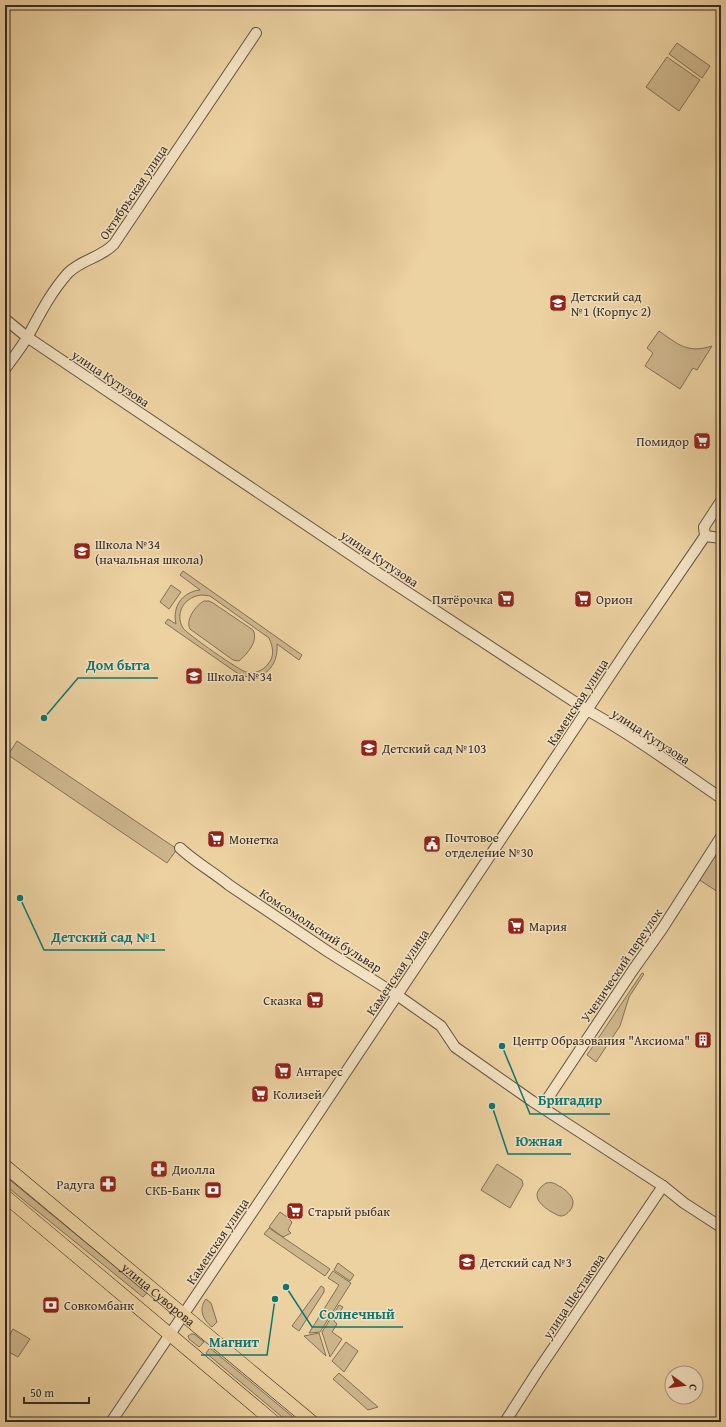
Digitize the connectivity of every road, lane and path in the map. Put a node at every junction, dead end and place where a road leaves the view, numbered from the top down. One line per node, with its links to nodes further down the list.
1 (256, 33): 3 (street, Октябрьская улица)
2 (5, 319): 3 (street, улица Кутузова)
3 (27, 337): 4 (street, Октябрьская улица); 8 (street, улица Кутузова)
4 (5, 369)
5 (721, 501): 6 (street, Каменская улица)
6 (705, 536): 7 (street); 8 (street, Каменская улица)
7 (721, 538)
8 (587, 710): 9 (street, улица Кутузова); 12 (street, Каменская улица)
9 (721, 798)
10 (721, 837): 13 (street, Ученический переулок)
11 (180, 848): 12 (street, Комсомольский бульвар)
12 (398, 995): 13 (street, Комсомольский бульвар); 18 (street, Каменская улица)
13 (542, 1107): 15 (street, Комсомольский бульвар)
14 (5, 1166): 18 (main road, улица Суворова)
15 (663, 1186): 17 (street, Комсомольский бульвар); 23 (street, улица Шестакова)
16 (5, 1196): 19 (main road, улица Суворова)
17 (721, 1227)
18 (183, 1315): 19 (street, Каменская улица); 22 (main road, улица Суворова)
19 (169, 1335): 20 (street, Каменская улица); 21 (main road, улица Суворова)
20 (111, 1422)
21 (274, 1422)
22 (312, 1422)
23 (505, 1422)

